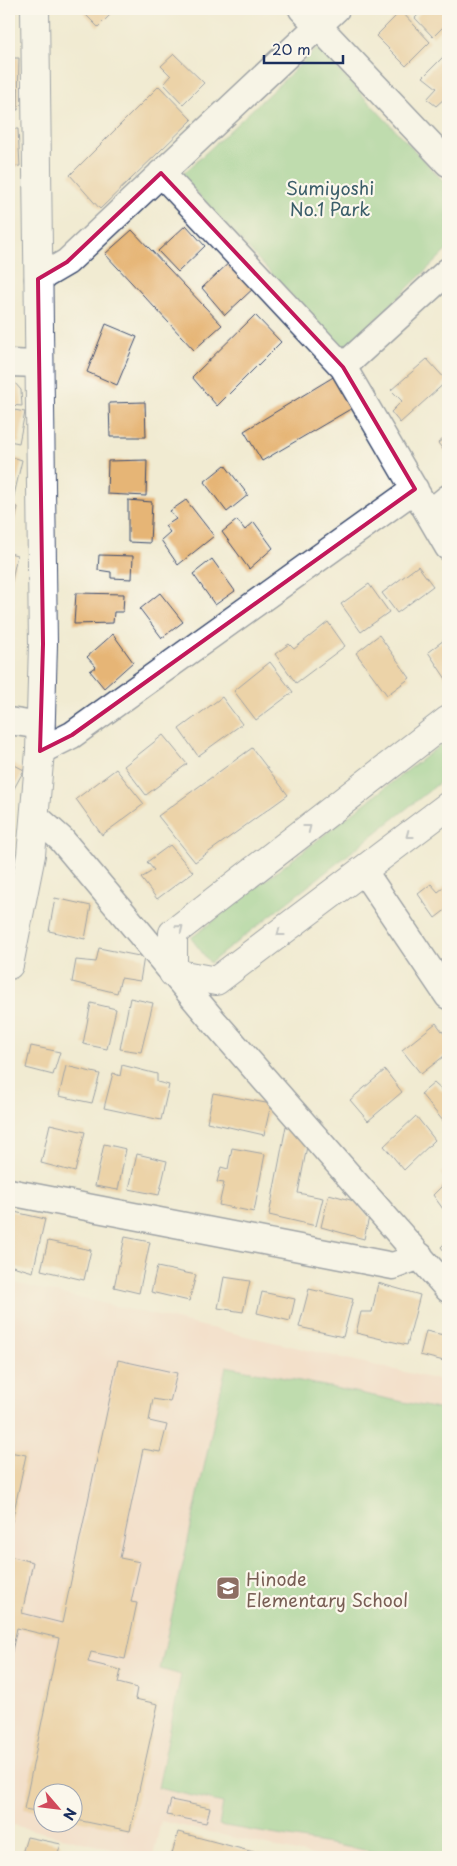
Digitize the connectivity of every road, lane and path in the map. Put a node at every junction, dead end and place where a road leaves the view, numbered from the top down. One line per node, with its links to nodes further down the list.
1 (35, 9): 6 (street)
2 (319, 14): 3 (street); 4 (street)
3 (448, 163)
4 (161, 173): 6 (street); 9 (street)
5 (448, 271): 9 (street)
6 (38, 279): 8 (street)
7 (9, 363): 8 (street)
8 (39, 364): 15 (street)
9 (343, 368): 10 (street)
10 (415, 489): 11 (street); 15 (street)
11 (439, 506): 12 (street)
12 (448, 547)
13 (448, 720): 20 (street, one-way to 13)
14 (9, 721): 15 (street)
15 (40, 738): 17 (street)
16 (448, 806): 18 (street, one-way to 18)
17 (35, 816): 19 (street); 20 (street)
18 (363, 870): 20 (street, one-way to 20); 21 (street)
19 (10, 956)
20 (173, 973): 23 (street)
21 (448, 996)
22 (9, 1192): 23 (street)
23 (420, 1256): 24 (street)
24 (448, 1289)

